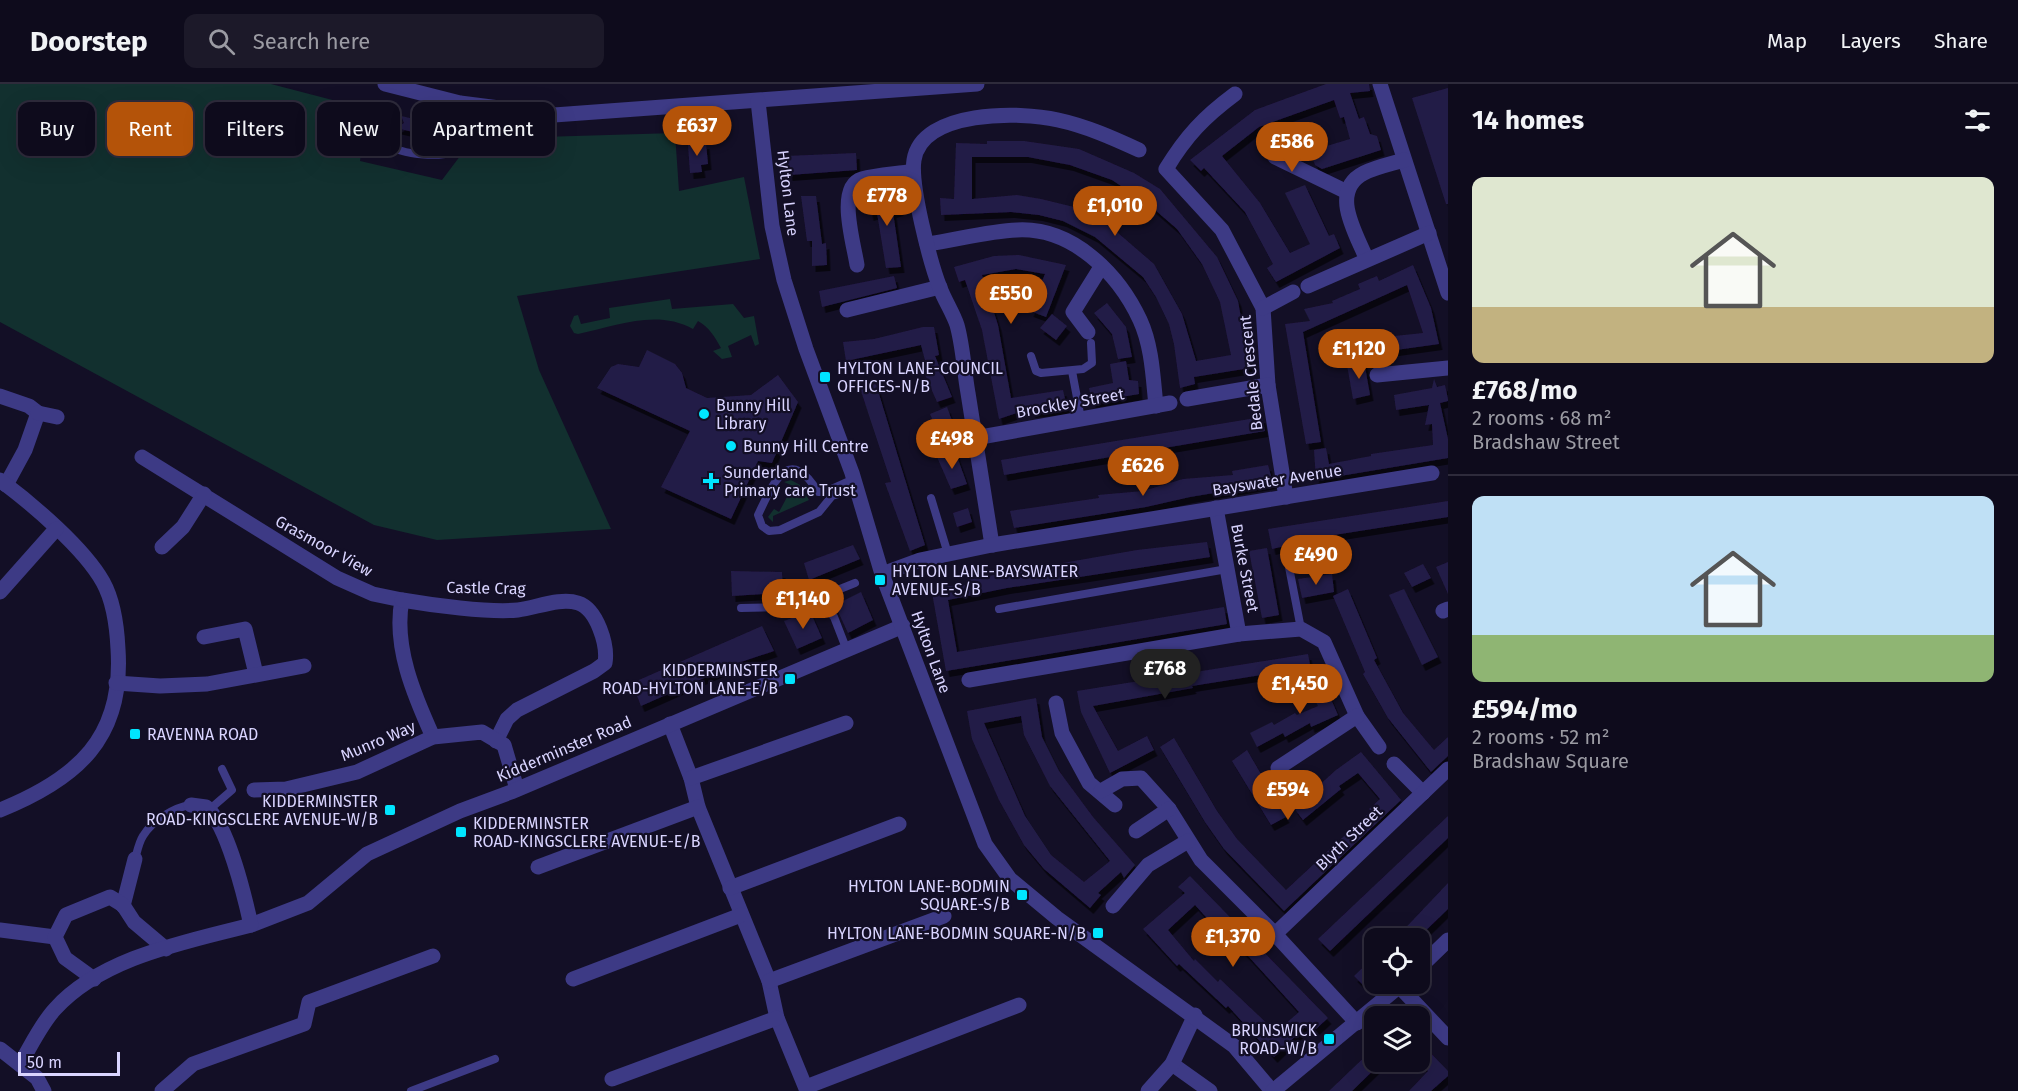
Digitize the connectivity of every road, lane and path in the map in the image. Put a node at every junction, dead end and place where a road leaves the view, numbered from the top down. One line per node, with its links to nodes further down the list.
1 (385, 84): 6 (street)
2 (976, 84): 5 (street)
3 (1380, 84): 10 (street)
4 (1235, 94): 23 (street, Bedale Crescent)
5 (759, 101): 7 (street); 40 (street, Hylton Lane)
6 (460, 102)
7 (555, 115)
8 (1139, 150): 11 (street)
9 (1275, 157): 12 (street)
10 (1404, 160): 12 (street); 13 (street)
11 (913, 171): 14 (street); 16 (street)
12 (1347, 192): 15 (street)
13 (1429, 232): 15 (street); 18 (street)
14 (927, 244): 17 (street); 20 (street)
15 (1366, 258): 19 (street)
16 (857, 265)
17 (1101, 267): 25 (street); 35 (street, Brockley Street)
18 (1445, 268): 22 (street)
19 (1308, 286)
20 (940, 287): 24 (street); 36 (street)
21 (1293, 292): 23 (street)
22 (1448, 293)
23 (1263, 308): 30 (street, Bedale Crescent)
24 (847, 310)
25 (1089, 337): 28 (lane)
26 (1031, 356): 28 (lane)
27 (1448, 368): 29 (street)
28 (1071, 370): 35 (lane)
29 (1377, 375)
30 (1268, 385): 32 (street); 42 (street, Bedale Crescent)
31 (0, 396): 33 (street)
32 (1187, 399)
33 (38, 412): 34 (street); 39 (street)
34 (57, 417)
35 (1081, 419): 36 (street, Brockley Street)
36 (975, 438): 46 (street)
37 (142, 457): 41 (street, Grasmoor View)
38 (1431, 473): 42 (street, Bayswater Avenue)
39 (3, 482): 45 (street)
40 (856, 484): 40 (lane); 51 (street, Hylton Lane)
41 (204, 494): 47 (street); 54 (street, Grasmoor View)
42 (1286, 497): 44 (street, Bayswater Avenue)
43 (930, 498): 48 (lane)
44 (1216, 508): 46 (street, Bayswater Avenue); 50 (street, Burke Street)
45 (56, 529): 53 (street); 66 (street)
46 (992, 545): 48 (street, Bayswater Avenue)
47 (162, 547)
48 (948, 554): 51 (street, Bayswater Avenue)
49 (1313, 558): 59 (lane)
50 (1227, 569): 57 (lane); 60 (street, Burke Street)
51 (882, 574): 58 (street, Hylton Lane)
52 (855, 583): 55 (lane)
53 (0, 592)
54 (402, 600): 71 (street); 72 (street, Castle Crag)
55 (820, 601): 56 (lane); 62 (lane)
56 (741, 608)
57 (999, 609)
58 (903, 626): 62 (street, Kidderminster Road); 113 (street, Hylton Lane)
59 (1301, 629): 60 (street); 68 (street)
60 (1239, 634): 65 (street)
61 (204, 637): 64 (street)
62 (846, 648): 70 (street, Kidderminster Road)
63 (304, 666): 64 (street)
64 (256, 674): 66 (street)
65 (969, 680)
66 (116, 683): 88 (street)
67 (1056, 703): 81 (street)
68 (1357, 716): 73 (street); 75 (street)
69 (846, 723): 78 (street)
70 (670, 724): 78 (street); 79 (street, Kidderminster Road)
71 (434, 737): 72 (street, Munro Way); 80 (street, Munro Way)
72 (496, 741): 79 (street)
73 (1379, 747)
74 (1394, 764): 82 (street)
75 (1278, 768)
76 (222, 769): 86 (lane)
77 (1448, 769): 82 (street, Blyth Street)
78 (691, 778): 85 (street)
79 (516, 789): 99 (street, Kidderminster Road)
80 (254, 790)
81 (1101, 791): 84 (street); 87 (street)
82 (1423, 793): 101 (street, Blyth Street)
83 (190, 805): 86 (street); 92 (lane)
84 (1115, 805)
85 (698, 807): 93 (street); 94 (street)
86 (210, 809): 99 (street)
87 (1169, 809): 90 (street); 91 (street)
88 (0, 810)
89 (899, 824): 94 (street)
90 (1136, 831)
91 (1188, 841): 96 (street); 101 (street)
92 (135, 859): 95 (street)
93 (538, 867)
94 (730, 888): 97 (street)
95 (123, 906): 102 (street); 104 (street)
96 (1113, 906)
97 (741, 915): 108 (street); 109 (street)
98 (944, 916): 109 (street)
99 (251, 925): 104 (street)
100 (0, 930): 102 (street)
101 (1275, 934): 115 (street)
102 (55, 937): 107 (street)
103 (1448, 940): 106 (street)
104 (166, 949): 107 (street)
105 (433, 956): 124 (street)
106 (1430, 957)
107 (94, 979): 119 (street)
108 (573, 979)
109 (768, 981): 114 (street)
110 (1390, 994): 115 (street)
111 (1409, 994): 116 (street)
112 (1019, 1005): 122 (street)
113 (1195, 1015): 120 (street); 128 (street, Hylton Lane)
114 (777, 1018): 121 (street); 122 (street)
115 (1357, 1023): 128 (street)
116 (1445, 1029)
117 (0, 1049): 119 (street)
118 (495, 1059): 125 (lane)
119 (20, 1064): 123 (street)
120 (1172, 1064): 126 (street); 127 (street)
121 (612, 1079)
122 (806, 1089)
123 (44, 1091)
124 (162, 1091)
125 (411, 1091)
126 (1148, 1091)
127 (1210, 1091)
128 (1273, 1091)

